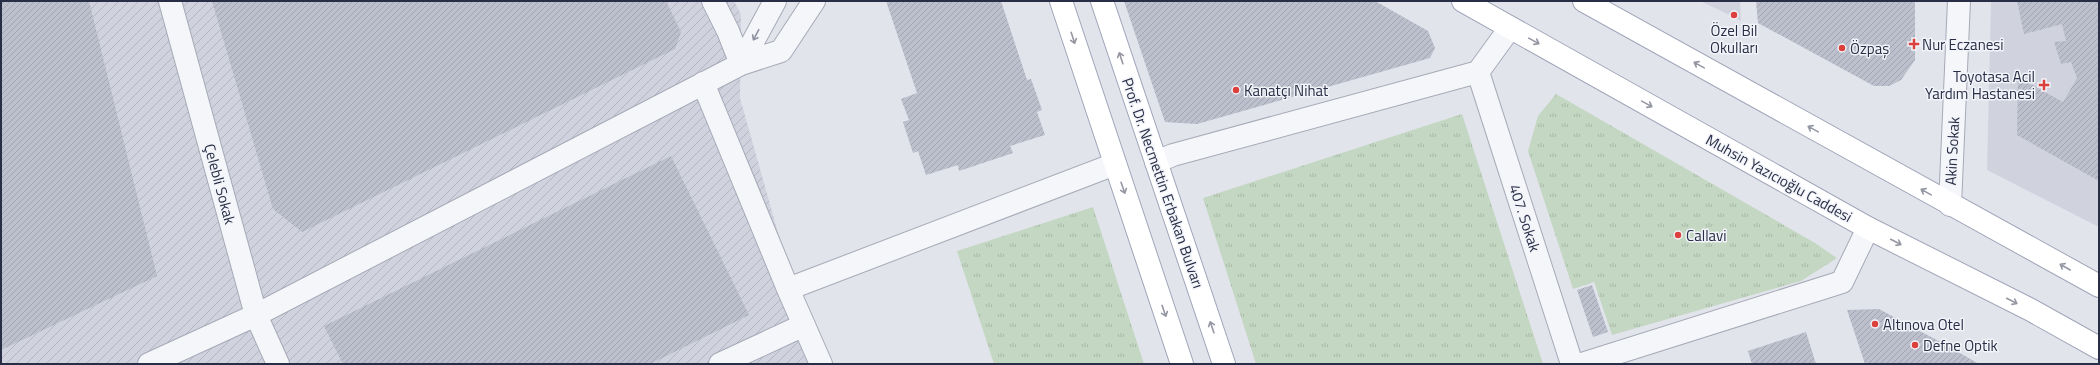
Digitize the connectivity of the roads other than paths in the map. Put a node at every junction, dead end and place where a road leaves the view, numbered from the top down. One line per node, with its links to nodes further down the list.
1 (170, 1): 20 (street, Çelebli Sokak)
2 (713, 1): 11 (street)
3 (775, 1): 11 (street, one-way to 11)
4 (814, 1): 11 (street)
5 (1061, 1): 15 (main road, one-way to 15)
6 (1102, 1): 14 (main road, Prof. Dr. Necmettin Erbakan Bulvarı, one-way to 6)
7 (1463, 1): 10 (main road, Muhsin Yazıcıoğlu Caddesi)
8 (1584, 1): 16 (main road, one-way to 8)
9 (1959, 1): 16 (street, Akin Sokak)
10 (1510, 28): 12 (street); 17 (main road, Muhsin Yazıcıoğlu Caddesi, one-way to 17)
11 (741, 64): 13 (street)
12 (1478, 72): 14 (street); 29 (street, 407. Sokak)
13 (703, 83): 19 (street); 20 (street)
14 (1156, 162): 28 (main road, Prof. Dr. Necmettin Erbakan Bulvarı, one-way to 14)
15 (1115, 164): 19 (street); 27 (main road, one-way to 27)
16 (1950, 205): 18 (main road, one-way to 16)
17 (1868, 228): 22 (main road, Muhsin Yazıcıoğlu Caddesi, one-way to 22); 30 (street)
18 (2099, 286)
19 (788, 289): 21 (street)
20 (256, 315): 23 (street); 24 (street, Çelebli Sokak)
21 (804, 325): 25 (street); 26 (street)
22 (2099, 348)
23 (149, 364)
24 (278, 364)
25 (720, 364)
26 (821, 364)
27 (1182, 364)
28 (1224, 364)
29 (1572, 364)
30 (1582, 364)

